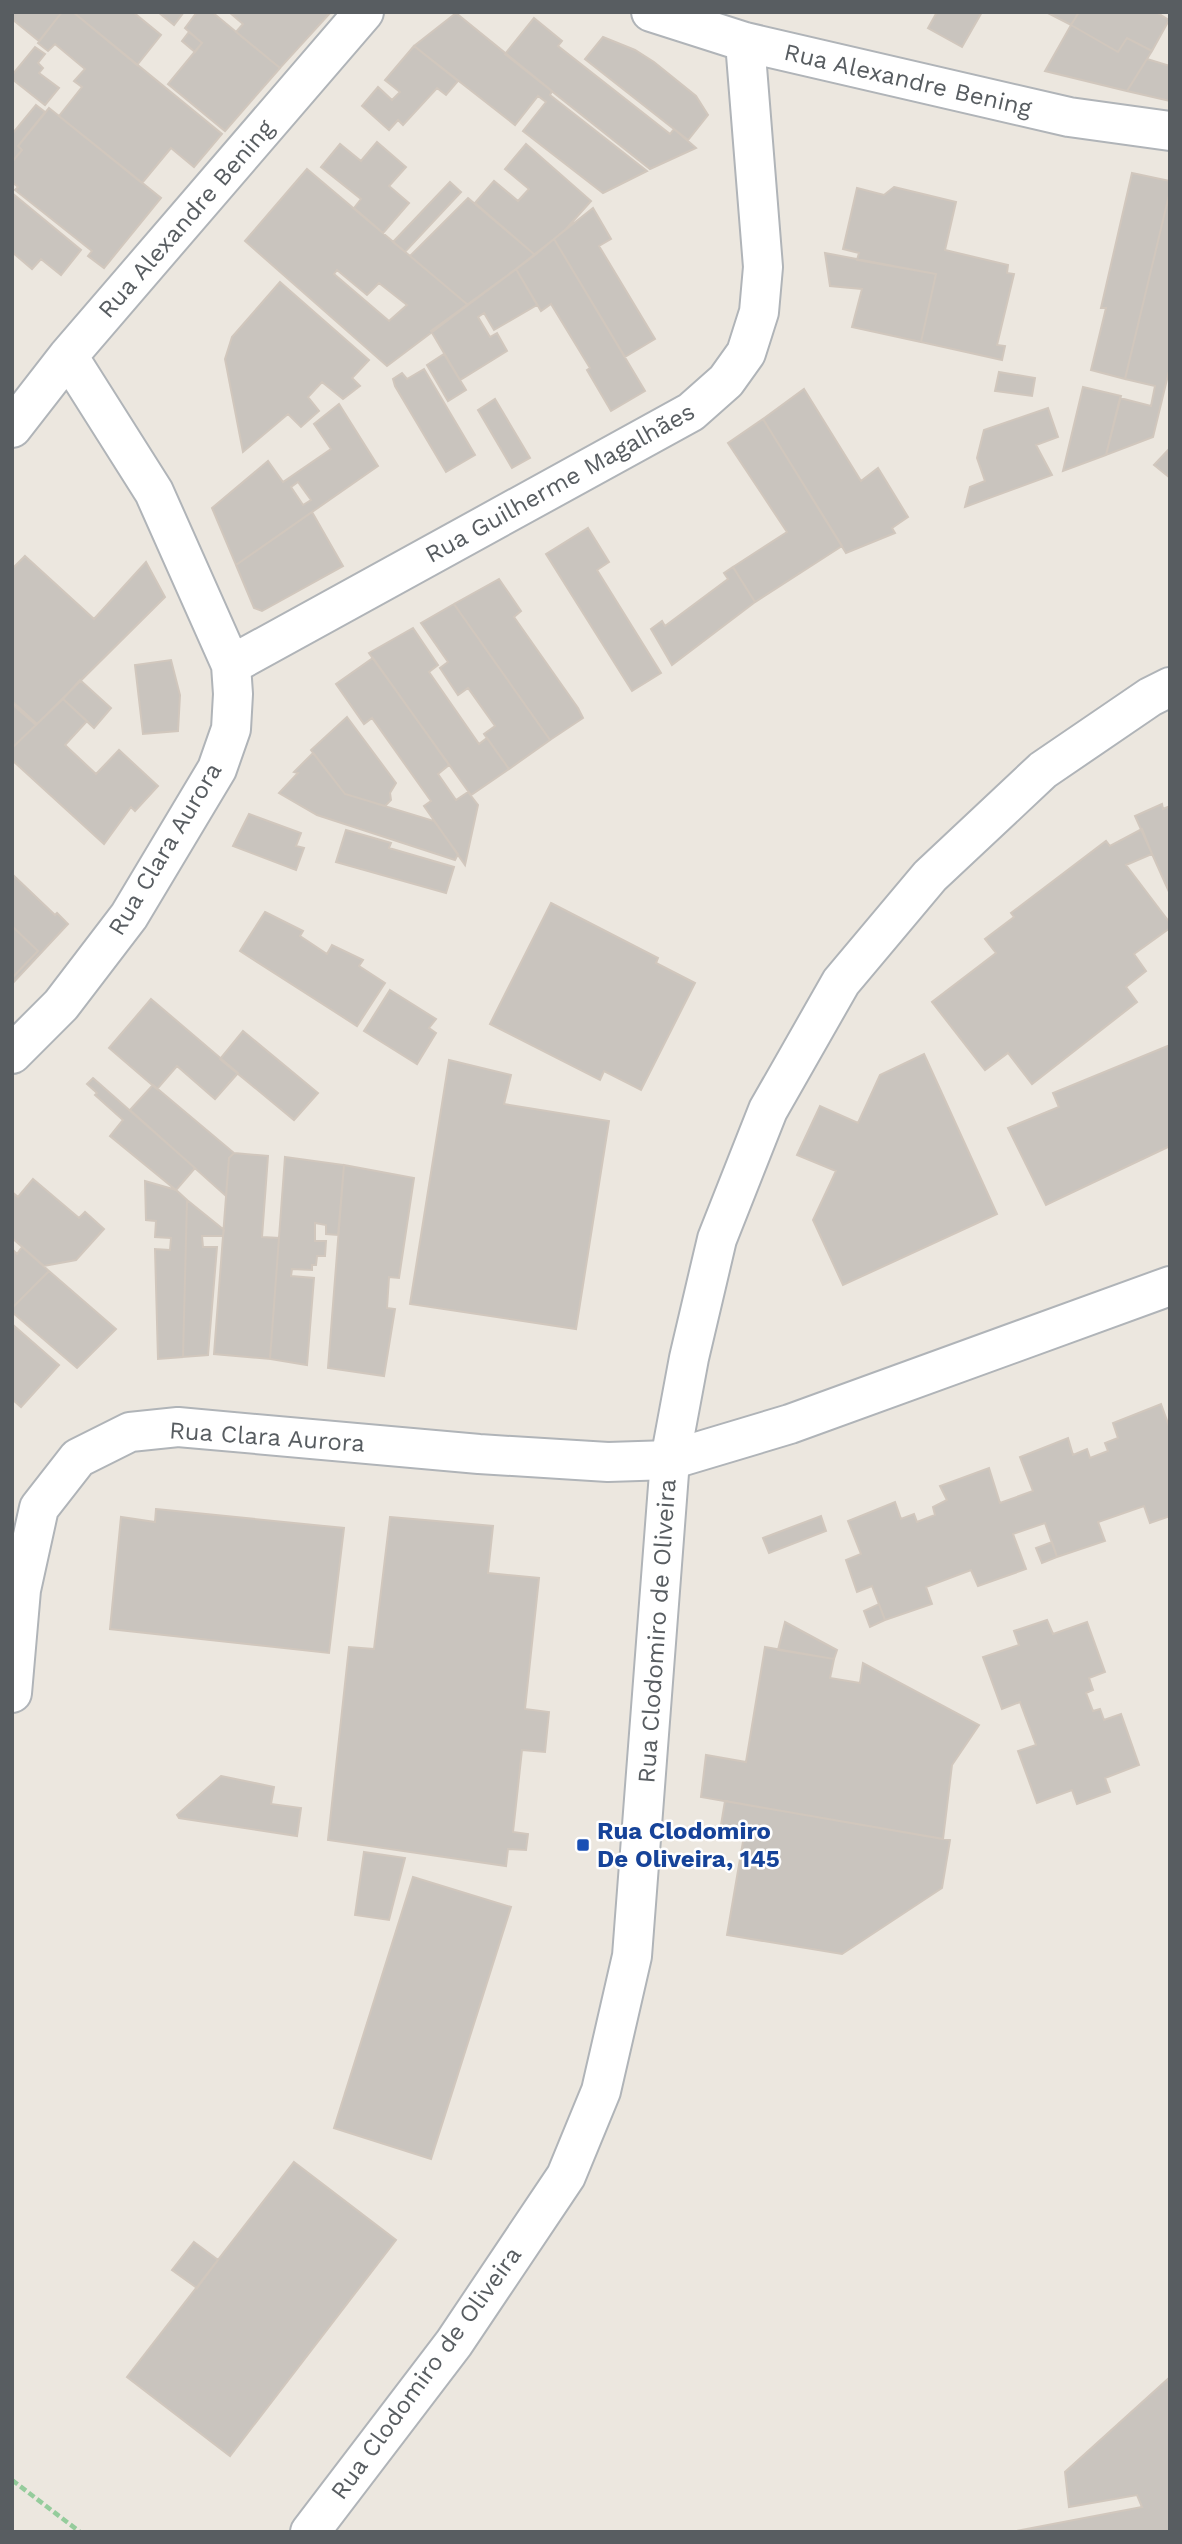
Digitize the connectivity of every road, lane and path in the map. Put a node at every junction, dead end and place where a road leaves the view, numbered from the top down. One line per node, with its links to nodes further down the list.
1 (364, 12): 5 (street, Rua Alexandre Bening)
2 (651, 12): 3 (street, Rua Alexandre Bening)
3 (745, 42): 4 (street, Rua Alexandre Bening); 7 (street, Rua Guilherme Magalhães)
4 (1170, 131)
5 (68, 356): 6 (street, Rua Alexandre Bening); 7 (street, Rua Clara Aurora)
6 (12, 428)
7 (231, 665): 9 (street, Rua Clara Aurora)
8 (1170, 687): 11 (street)
9 (12, 1054)
10 (1170, 1286): 11 (street, Rua Clodomiro de Oliveira)
11 (670, 1460): 12 (street, Rua Clara Aurora); 15 (street, Rua Clodomiro de Oliveira)
12 (12, 1693)
13 (12, 2480): 14 (path)
14 (80, 2532)
15 (310, 2532)

